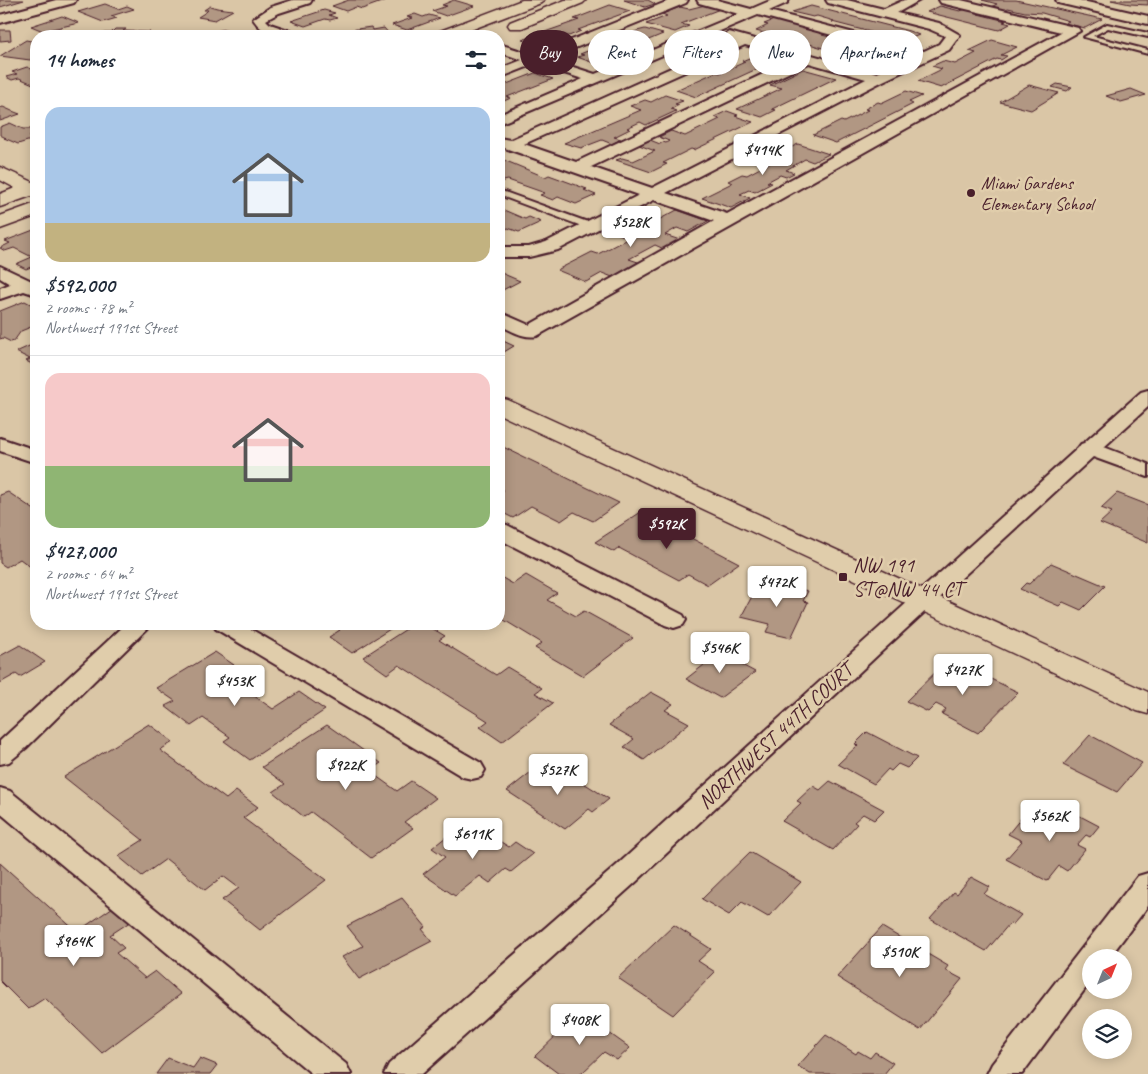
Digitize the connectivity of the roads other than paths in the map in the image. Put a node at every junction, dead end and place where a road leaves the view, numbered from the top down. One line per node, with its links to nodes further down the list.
1 (70, 0): 14 (street)
2 (306, 0): 18 (street)
3 (536, 0): 15 (street)
4 (578, 0): 17 (street)
5 (682, 0): 26 (street)
6 (703, 0): 12 (street)
7 (783, 0): 12 (street)
8 (832, 0): 13 (street)
9 (914, 0): 13 (street)
10 (944, 0): 50 (street)
11 (1062, 0): 16 (street)
12 (753, 12): 21 (street); 31 (street)
13 (885, 14): 31 (street)
14 (0, 19)
15 (484, 20): 19 (street); 20 (street)
16 (1148, 20)
17 (505, 29)
18 (274, 30)
19 (457, 30)
20 (475, 30)
21 (711, 30)
22 (1148, 35): 29 (lane)
23 (739, 38): 24 (street)
24 (744, 40): 25 (street); 40 (street)
25 (749, 41)
26 (578, 42)
27 (505, 50): 30 (street)
28 (664, 50): 38 (street)
29 (1148, 52)
30 (520, 55)
31 (924, 57): 37 (street)
32 (811, 59): 37 (street)
33 (520, 66): 34 (street)
34 (505, 72)
35 (578, 73): 38 (street)
36 (772, 75): 42 (street)
37 (878, 78): 47 (street)
38 (596, 79): 39 (street)
39 (505, 117)
40 (505, 143)
41 (505, 143): 42 (street)
42 (577, 168): 47 (street)
43 (0, 173): 44 (street)
44 (30, 187)
45 (30, 191): 48 (street)
46 (505, 194): 52 (lane)
47 (652, 194): 50 (street); 52 (street)
48 (0, 200)
49 (30, 211): 51 (street)
50 (728, 220): 57 (street)
51 (0, 223)
52 (590, 226): 53 (street)
53 (505, 252)
54 (0, 271): 55 (street)
55 (30, 287): 56 (street)
56 (0, 294)
57 (505, 321)
58 (1148, 396): 61 (street, NORTHWEST 44TH COURT)
59 (505, 408): 65 (street)
60 (0, 444): 62 (street)
61 (1088, 448): 63 (street); 65 (street, NORTHWEST 44TH COURT)
62 (30, 455)
63 (1148, 471)
64 (505, 533): 66 (street)
65 (923, 600): 69 (street); 77 (street, NORTHWEST 44TH COURT)
66 (674, 620)
67 (134, 630): 70 (street)
68 (235, 630): 71 (street)
69 (1148, 704)
70 (0, 755)
71 (472, 770)
72 (0, 798): 76 (street)
73 (1148, 884): 74 (street)
74 (1099, 949)
75 (1082, 971): 78 (street)
76 (335, 1074)
77 (400, 1074)
78 (1003, 1074)

